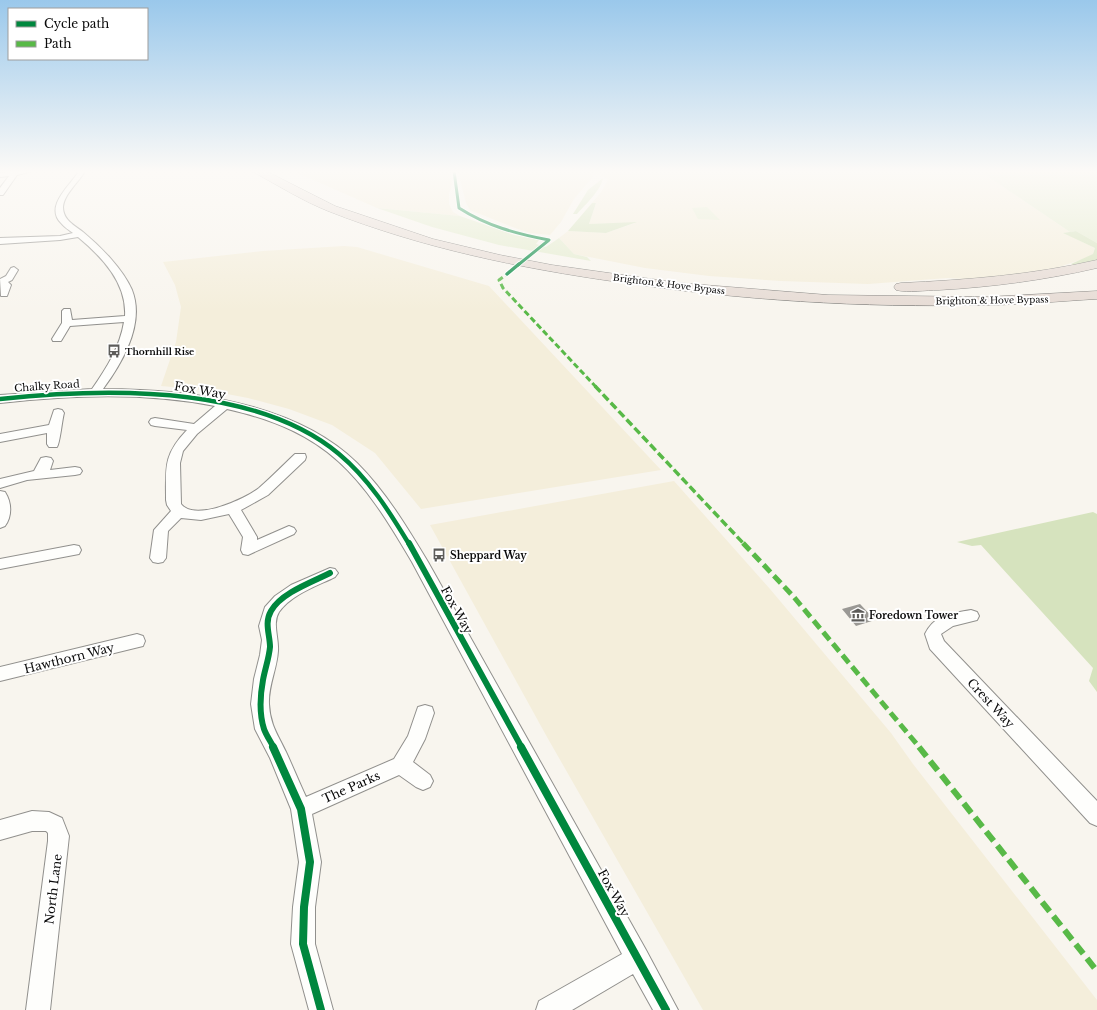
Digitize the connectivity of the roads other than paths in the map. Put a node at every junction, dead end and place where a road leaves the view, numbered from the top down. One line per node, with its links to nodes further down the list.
1 (62, 218): 4 (street)
2 (360, 218): 7 (highway, Brighton & Hove Bypass)
3 (387, 218): 9 (highway, Brighton & Hove Bypass)
4 (80, 234): 5 (street); 16 (street)
5 (0, 241)
6 (1097, 264): 9 (highway)
7 (552, 269): 13 (highway, Brighton & Hove Bypass); 14 (highway)
8 (14, 270): 10 (street)
9 (661, 278): 11 (highway, Brighton & Hove Bypass)
10 (1, 282): 12 (street)
11 (1097, 287)
12 (4, 294)
13 (1097, 295)
14 (1068, 310)
15 (67, 311): 17 (street)
16 (131, 319): 17 (street); 19 (street)
17 (67, 323): 18 (street)
18 (57, 339)
19 (96, 391): 20 (street, Chalky Road); 21 (street, Fox Way)
20 (0, 398)
21 (225, 404): 25 (street); 51 (street, Fox Way)
22 (58, 413): 24 (street)
23 (155, 422): 25 (street)
24 (54, 428): 26 (street); 27 (street)
25 (196, 428): 35 (street)
26 (0, 438)
27 (53, 444)
28 (300, 456): 34 (street)
29 (46, 461): 31 (street)
30 (74, 471): 31 (street)
31 (39, 474): 32 (street)
32 (0, 484)
33 (1, 503): 36 (street)
34 (233, 508): 35 (street); 37 (street)
35 (179, 512): 39 (street)
36 (0, 523)
37 (289, 531)
38 (74, 550): 40 (street)
39 (158, 558)
40 (0, 564)
41 (330, 573): 49 (street)
42 (971, 616): 48 (street, Crest Way)
43 (137, 641): 44 (street, Hawthorn Way)
44 (0, 674)
45 (425, 713): 46 (street)
46 (401, 765): 47 (street); 49 (street, The Parks)
47 (423, 780)
48 (1093, 805)
49 (301, 809): 53 (street)
50 (0, 830): 52 (street, North Lane)
51 (638, 958): 54 (street); 55 (street, Fox Way)
52 (38, 1010)
53 (321, 1010)
54 (548, 1010)
55 (666, 1010)

